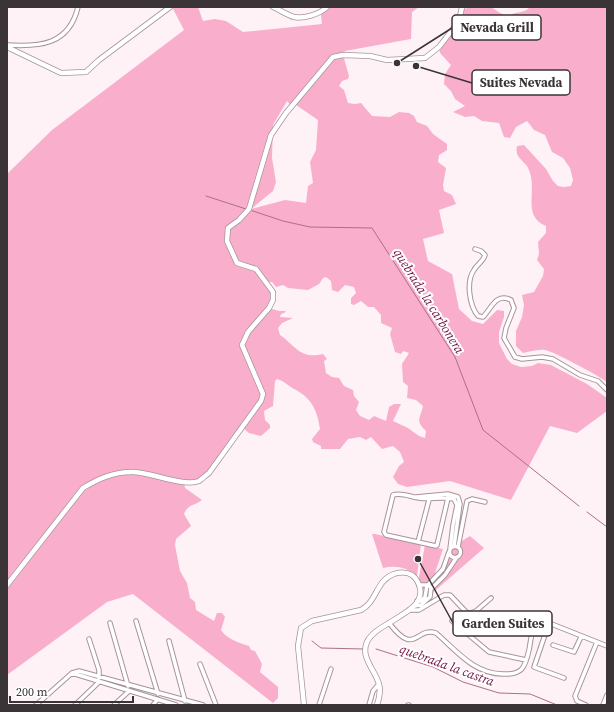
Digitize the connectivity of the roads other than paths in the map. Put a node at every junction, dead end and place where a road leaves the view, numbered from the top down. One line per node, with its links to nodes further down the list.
1 (78, 7): 6 (street)
2 (170, 7): 6 (street)
3 (273, 7): 4 (street)
4 (327, 7)
5 (462, 7): 17 (street)
6 (7, 46)
7 (475, 249): 8 (street)
8 (607, 390)
9 (430, 496): 10 (street); 13 (street); 13 (street)
10 (448, 496): 12 (street); 13 (street)
11 (485, 502): 14 (street)
12 (454, 525): 14 (street); 15 (street)
13 (418, 542)
14 (456, 546): 15 (street); 16 (street)
15 (450, 550): 16 (street); 18 (street)
16 (457, 557): 20 (street)
17 (7, 585)
18 (427, 585): 19 (street); 20 (street); 22 (street)
19 (419, 586): 22 (street); 59 (street)
20 (431, 589): 23 (street)
21 (492, 598): 25 (street)
22 (417, 601): 23 (street)
23 (414, 606): 24 (street)
24 (409, 610): 25 (street); 29 (street)
25 (468, 614): 31 (street)
26 (452, 621): 31 (street)
27 (136, 622): 48 (street)
28 (110, 623): 46 (street)
29 (389, 623): 38 (street); 45 (street)
30 (549, 623): 32 (street); 38 (street); 43 (street)
31 (460, 629): 38 (street)
32 (581, 637): 35 (street); 36 (street)
33 (89, 639): 42 (street)
34 (169, 641): 51 (street)
35 (597, 642): 37 (street); 63 (street)
36 (553, 646)
37 (607, 646)
38 (526, 660)
39 (200, 664): 58 (street)
40 (331, 669): 60 (street)
41 (72, 674): 42 (street); 44 (street); 52 (street)
42 (99, 678): 46 (street)
43 (564, 678)
44 (98, 683): 47 (street); 53 (street)
45 (379, 684): 61 (street); 62 (street)
46 (128, 686): 48 (street)
47 (128, 692): 50 (street); 54 (street)
48 (158, 694): 51 (street)
49 (607, 695): 64 (street)
50 (157, 700): 55 (street); 56 (street)
51 (185, 701): 57 (street)
52 (36, 705)
53 (75, 705)
54 (114, 705)
55 (153, 705)
56 (176, 705)
57 (203, 705)
58 (216, 705)
59 (304, 705)
60 (319, 705)
61 (369, 705)
62 (377, 705)
63 (586, 705)
64 (603, 705)

